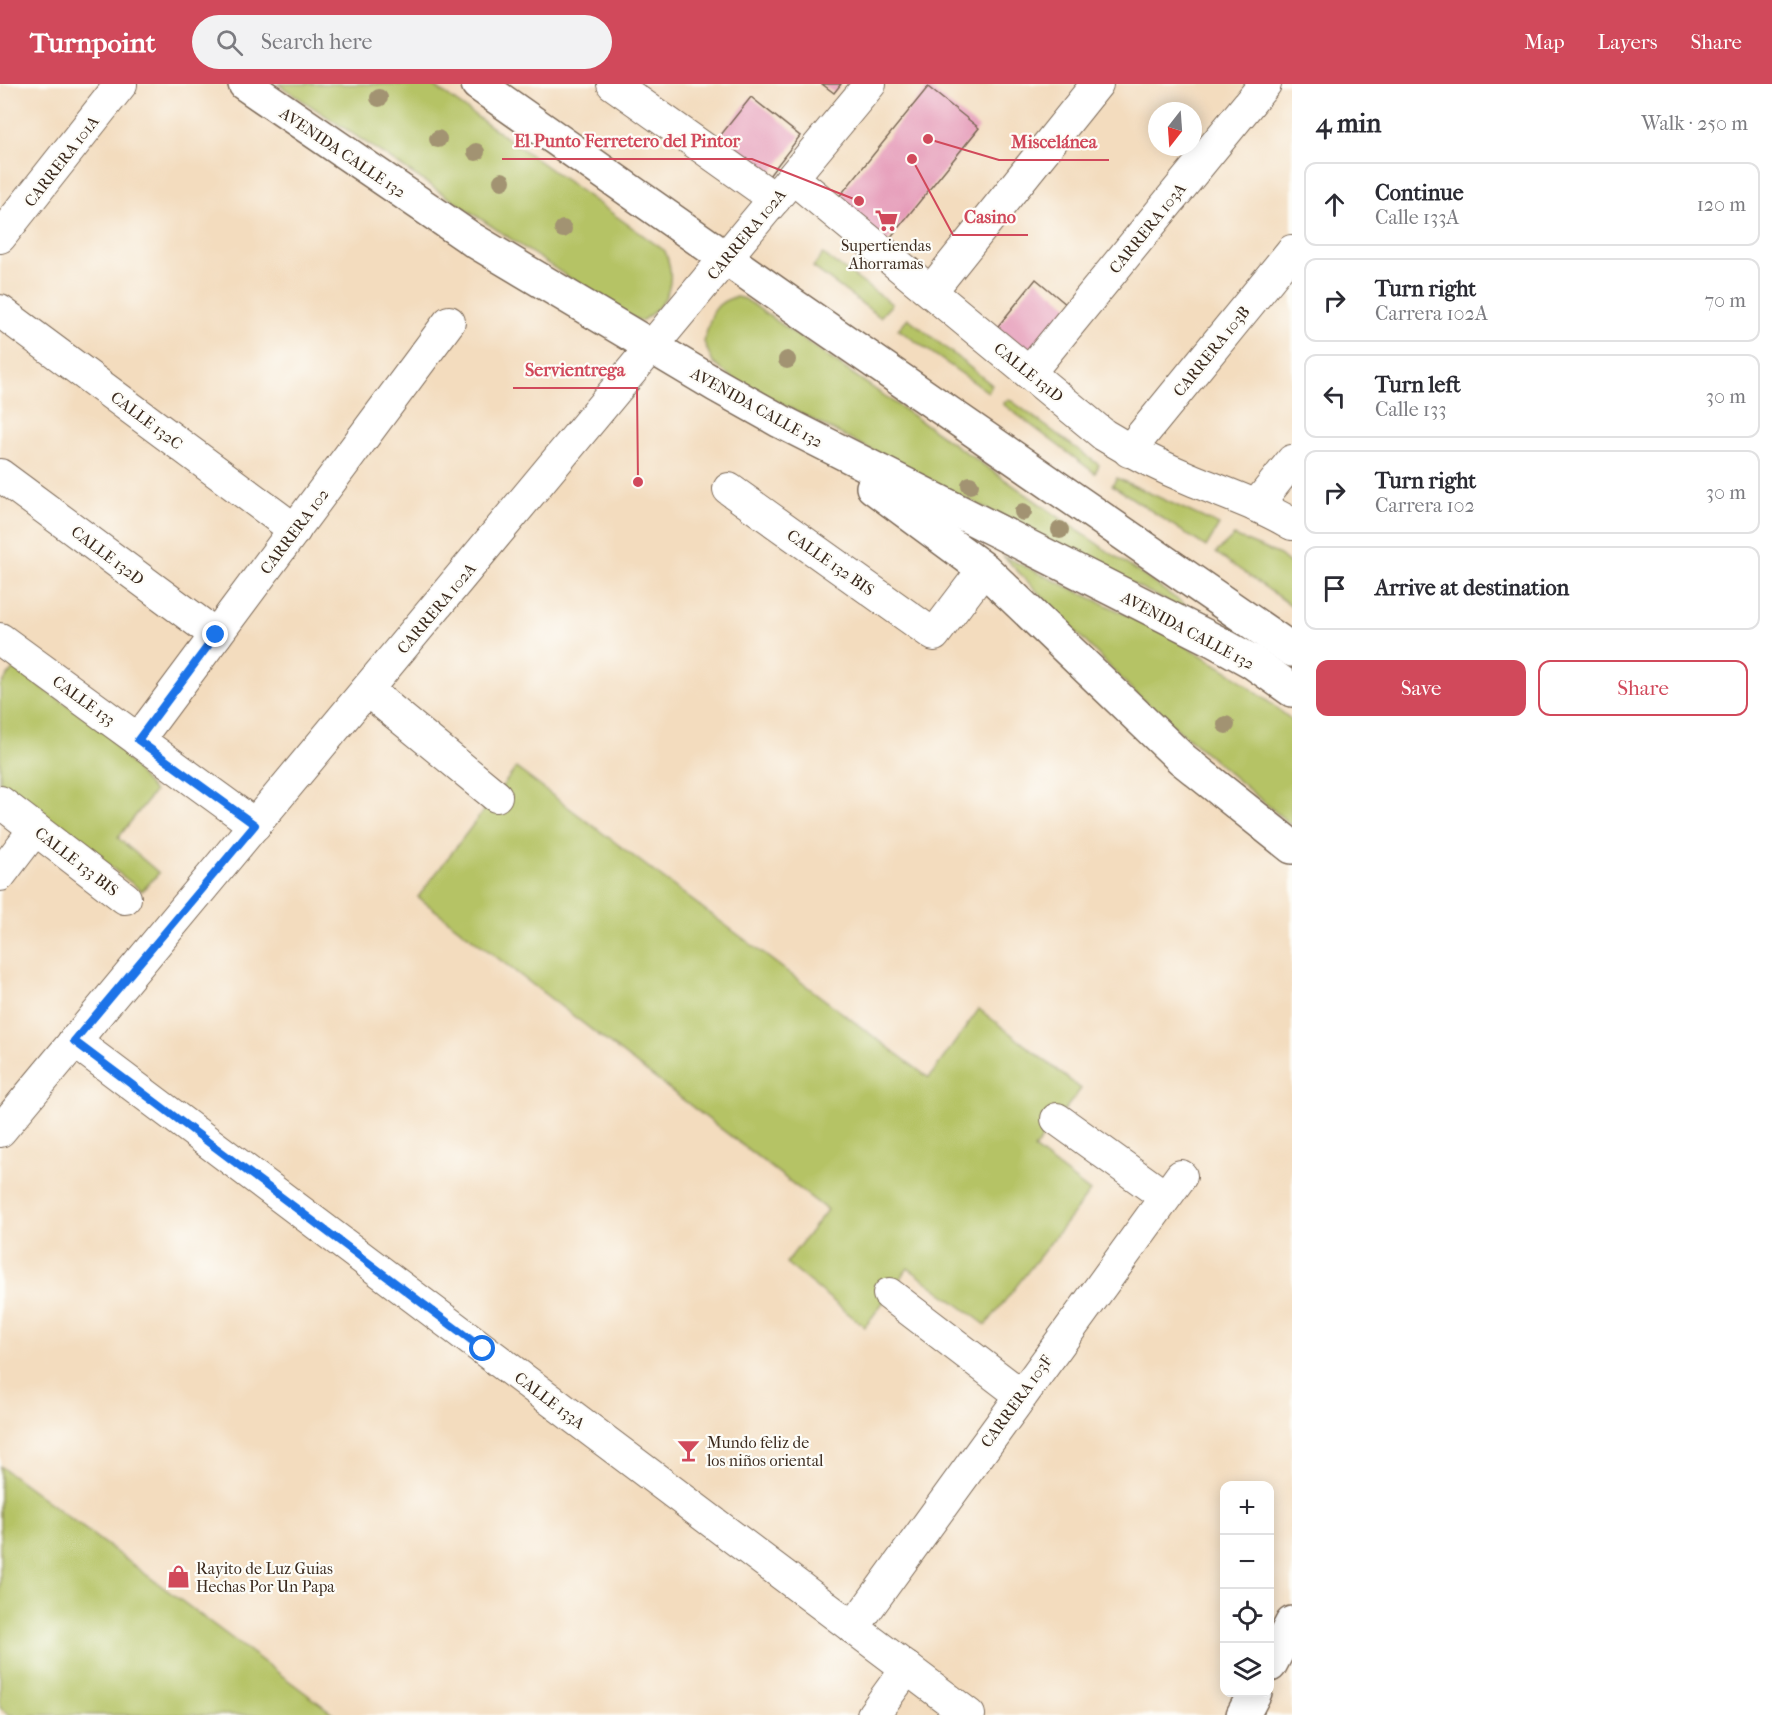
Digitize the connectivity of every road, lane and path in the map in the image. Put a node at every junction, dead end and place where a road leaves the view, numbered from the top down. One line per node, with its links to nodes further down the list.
1 (121, 84): 10 (street, CARRERA 101A)
2 (244, 84): 16 (main road, AVENIDA CALLE 132)
3 (478, 84): 12 (main road, AVENIDA CALLE 132)
4 (613, 84): 8 (street, CALLE 131D)
5 (870, 84): 9 (street, CARRERA 102A)
6 (1097, 84): 13 (street)
7 (1265, 84): 17 (street, CARRERA 103A)
8 (651, 95): 9 (street, CALLE 131D)
9 (784, 189): 12 (street, CARRERA 102A); 13 (street, CALLE 131D)
10 (0, 237)
11 (1292, 251): 19 (street, CARRERA 103B)
12 (726, 258): 16 (street, CARRERA 102A); 29 (main road, AVENIDA CALLE 132)
13 (931, 291): 17 (street, CALLE 131D)
14 (0, 311): 25 (street, CALLE 132C)
15 (449, 322): 25 (street, CARRERA 102)
16 (652, 348): 18 (main road, AVENIDA CALLE 132); 30 (street, CARRERA 102A)
17 (1029, 373): 19 (street, CALLE 131D)
18 (780, 421): 26 (main road); 31 (main road, AVENIDA CALLE 132)
19 (1129, 451): 23 (street, CALLE 131D)
20 (1292, 461): 23 (street)
21 (0, 475): 27 (street, CALLE 132D)
22 (729, 489): 26 (street, CALLE 132 BIS)
23 (1256, 506): 24 (street, CALLE 131D)
24 (1292, 524)
25 (295, 530): 27 (street, CARRERA 102)
26 (984, 569): 37 (main road)
27 (216, 635): 32 (street, CARRERA 102)
28 (3, 649): 32 (street, CALLE 133)
29 (1292, 650)
30 (367, 690): 33 (street); 35 (street, CARRERA 102A)
31 (1292, 690)
32 (138, 740): 35 (street, CALLE 133)
33 (496, 796)
34 (0, 802): 36 (street, CALLE 133 BIS)
35 (255, 825): 40 (street, CARRERA 102A)
36 (35, 829): 38 (street); 39 (street, CALLE 133 BIS)
37 (1292, 847)
38 (0, 875)
39 (124, 898)
40 (74, 1041): 42 (street, CARRERA 102A); 46 (street, CALLE 133A)
41 (1057, 1119): 44 (street, CARRERA 103F)
42 (0, 1131)
43 (889, 1294): 44 (street)
44 (1021, 1395): 46 (street, CARRERA 103F)
45 (1292, 1623): 47 (main road)
46 (853, 1628): 48 (street, CALLE 133A)
47 (1274, 1656)
48 (907, 1668): 50 (street); 51 (street, CALLE 133A)
49 (1252, 1697): 52 (main road)
50 (873, 1715)
51 (969, 1715)
52 (1243, 1715)

